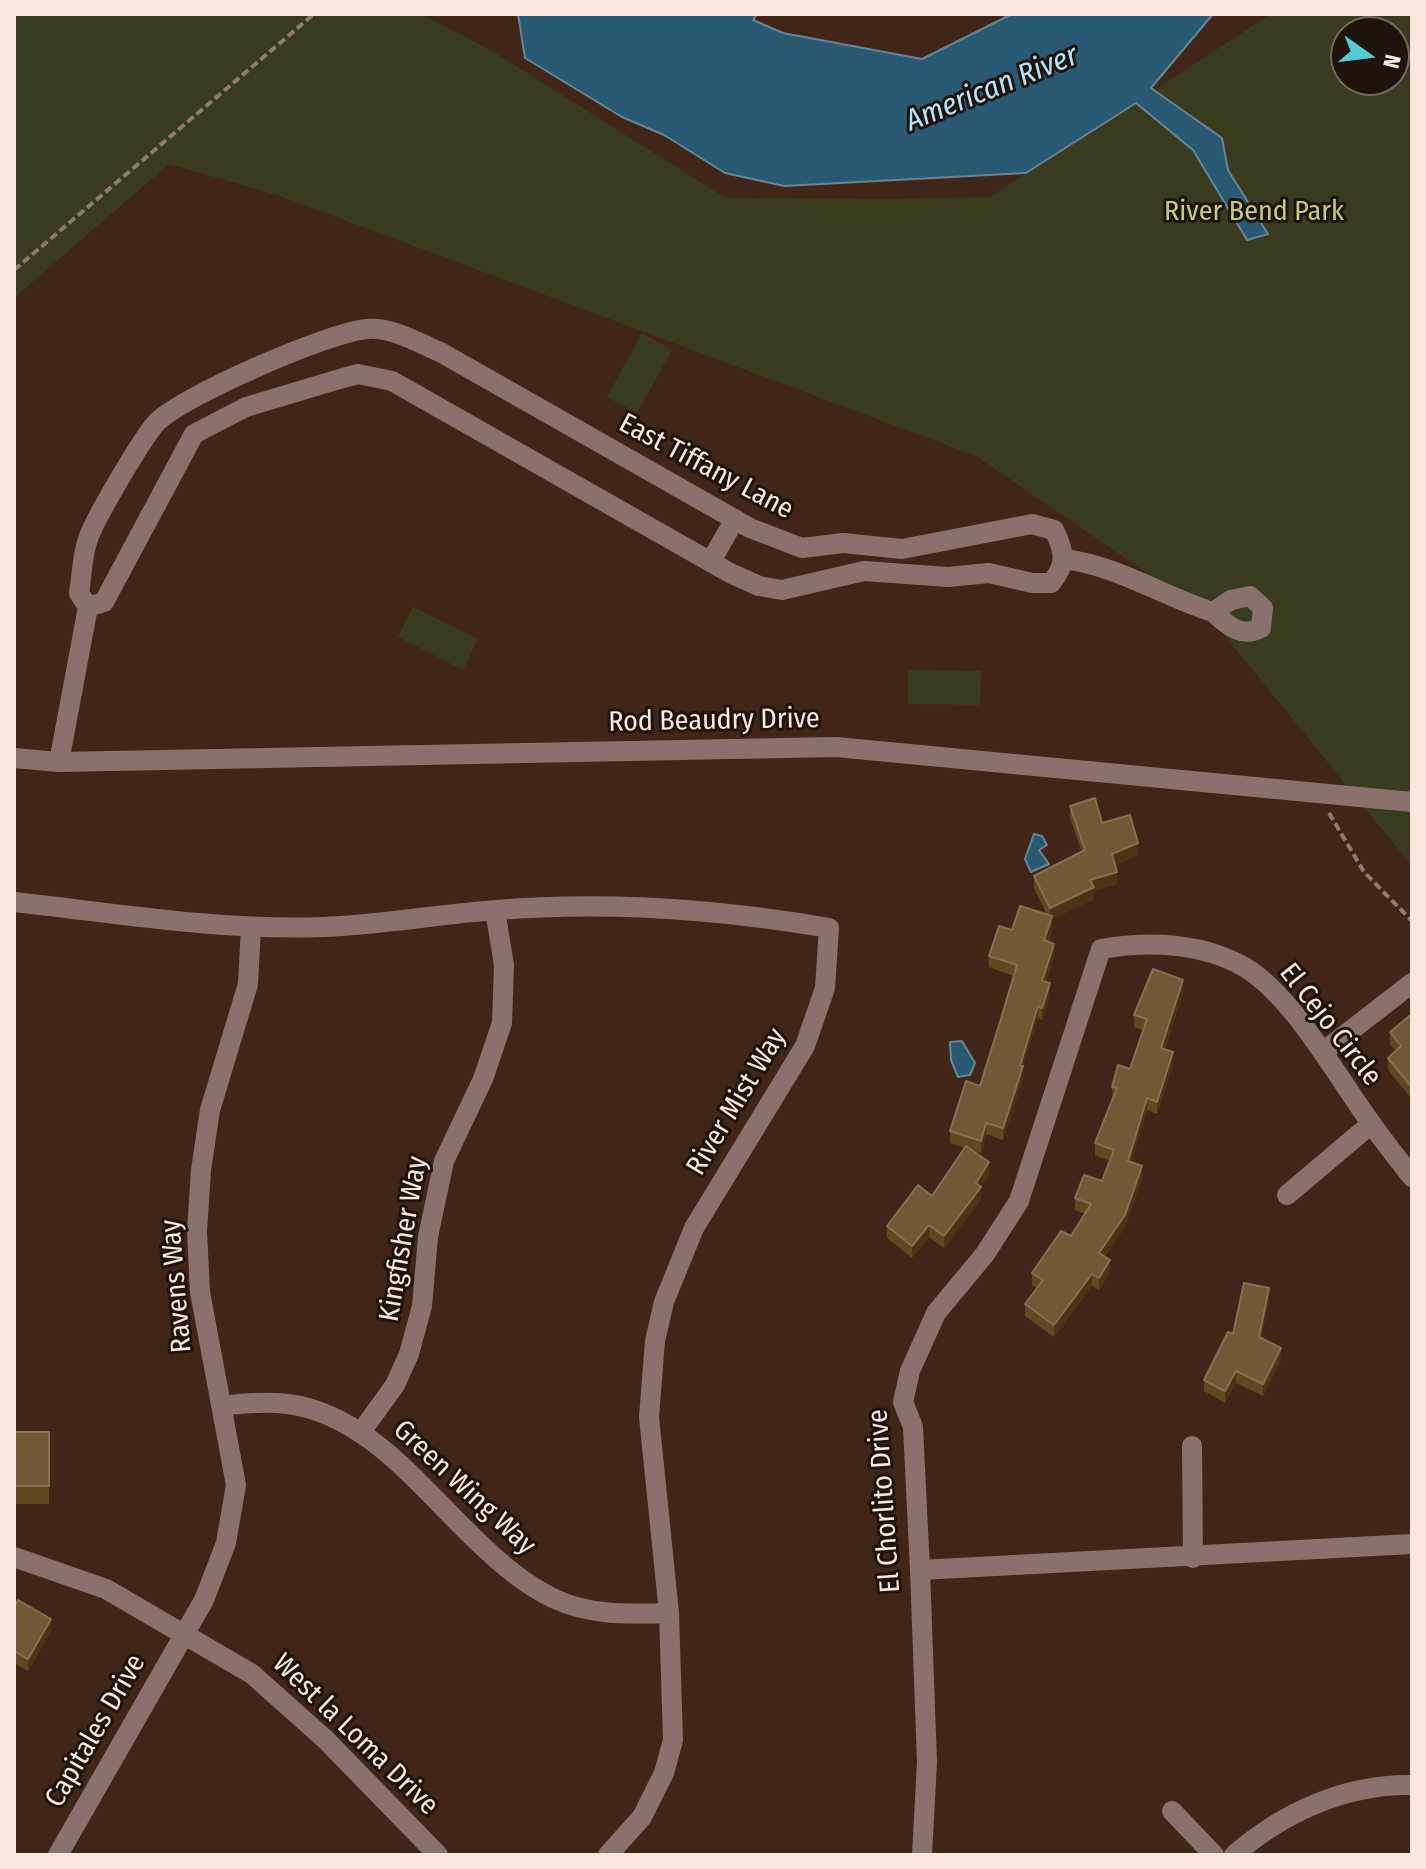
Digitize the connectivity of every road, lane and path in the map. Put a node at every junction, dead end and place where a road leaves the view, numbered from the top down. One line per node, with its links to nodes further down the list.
1 (314, 14): 2 (path)
2 (14, 270)
3 (735, 519): 4 (street, East Tiffany Lane); 5 (street); 6 (street, East Tiffany Lane)
4 (1064, 559): 5 (street); 7 (street)
5 (711, 561): 6 (street)
6 (88, 607): 9 (street, East Tiffany Lane)
7 (1213, 612)
8 (14, 758): 9 (street, Rod Beaudry Drive)
9 (59, 762): 10 (street, Rod Beaudry Drive)
10 (1318, 794): 11 (street, Rod Beaudry Drive); 14 (path)
11 (1412, 802)
12 (14, 902): 15 (street, River Mist Way)
13 (495, 910): 15 (street, River Mist Way); 23 (street, Kingfisher Way); 29 (street, River Mist Way)
14 (1412, 921)
15 (251, 927): 22 (street, Ravens Way)
16 (1101, 949): 18 (street, El Cejo Circle); 28 (street, El Chorlito Drive)
17 (1412, 983): 18 (street)
18 (1323, 1052): 19 (street, El Cejo Circle)
19 (1371, 1124): 20 (street, El Cejo Circle); 21 (street, El Cejo Circle)
20 (1412, 1177)
21 (1287, 1195)
22 (221, 1406): 23 (street, Green Wing Way); 30 (street, Ravens Way)
23 (361, 1432): 29 (street, Green Wing Way)
24 (1192, 1446): 27 (street)
25 (1412, 1544): 27 (street)
26 (14, 1557): 30 (street, West la Loma Drive)
27 (1193, 1558): 28 (street)
28 (920, 1570): 36 (street, El Chorlito Drive)
29 (669, 1613): 35 (street, River Mist Way)
30 (184, 1634): 33 (street, West la Loma Drive); 34 (street, Capitales Drive)
31 (1412, 1785): 38 (street)
32 (1172, 1811): 37 (street)
33 (436, 1854)
34 (58, 1855)
35 (608, 1855)
36 (922, 1855)
37 (1214, 1855)
38 (1234, 1855)

